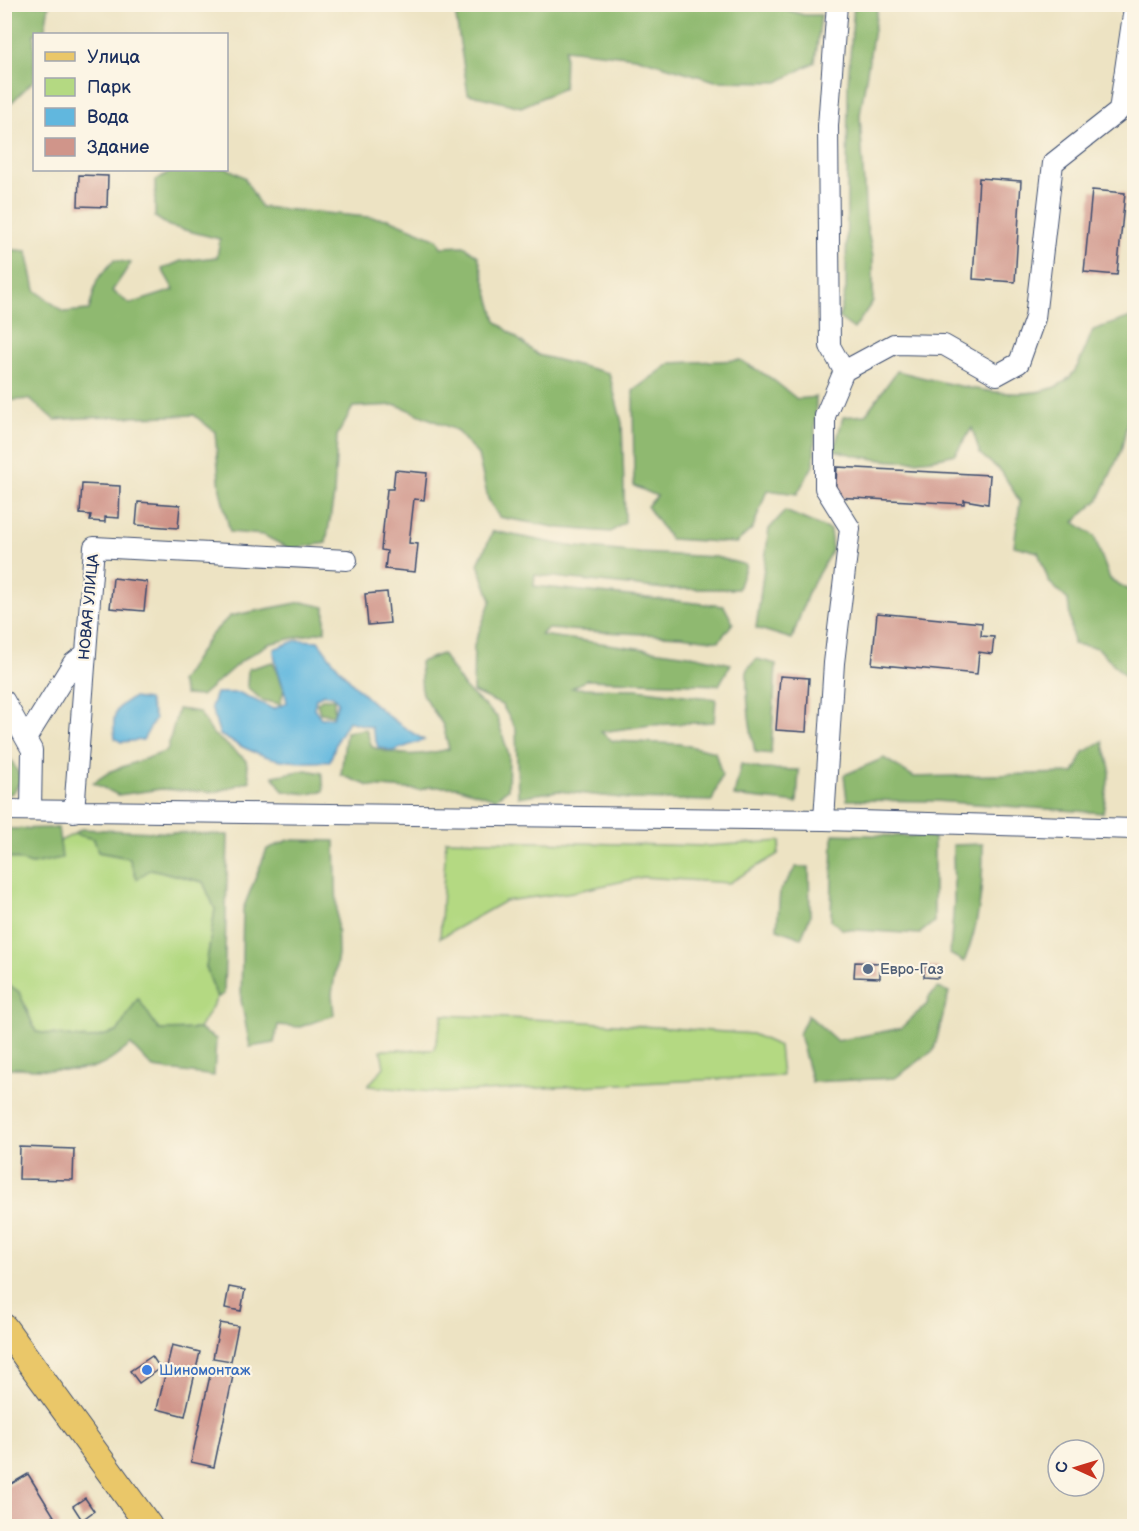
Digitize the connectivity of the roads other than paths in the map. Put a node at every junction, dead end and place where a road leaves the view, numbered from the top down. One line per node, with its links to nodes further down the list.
1 (837, 4): 3 (street)
2 (1134, 8): 3 (street)
3 (844, 371): 11 (street)
4 (347, 560): 5 (street, НОВАЯ УЛИЦА)
5 (85, 654): 7 (street); 10 (street, НОВАЯ УЛИЦА)
6 (4, 700): 7 (street)
7 (26, 739): 9 (street)
8 (4, 810): 9 (street)
9 (31, 810): 10 (street)
10 (74, 812): 11 (street)
11 (824, 820): 12 (street)
12 (1134, 829)
13 (4, 1327): 14 (main road)
14 (149, 1527)

